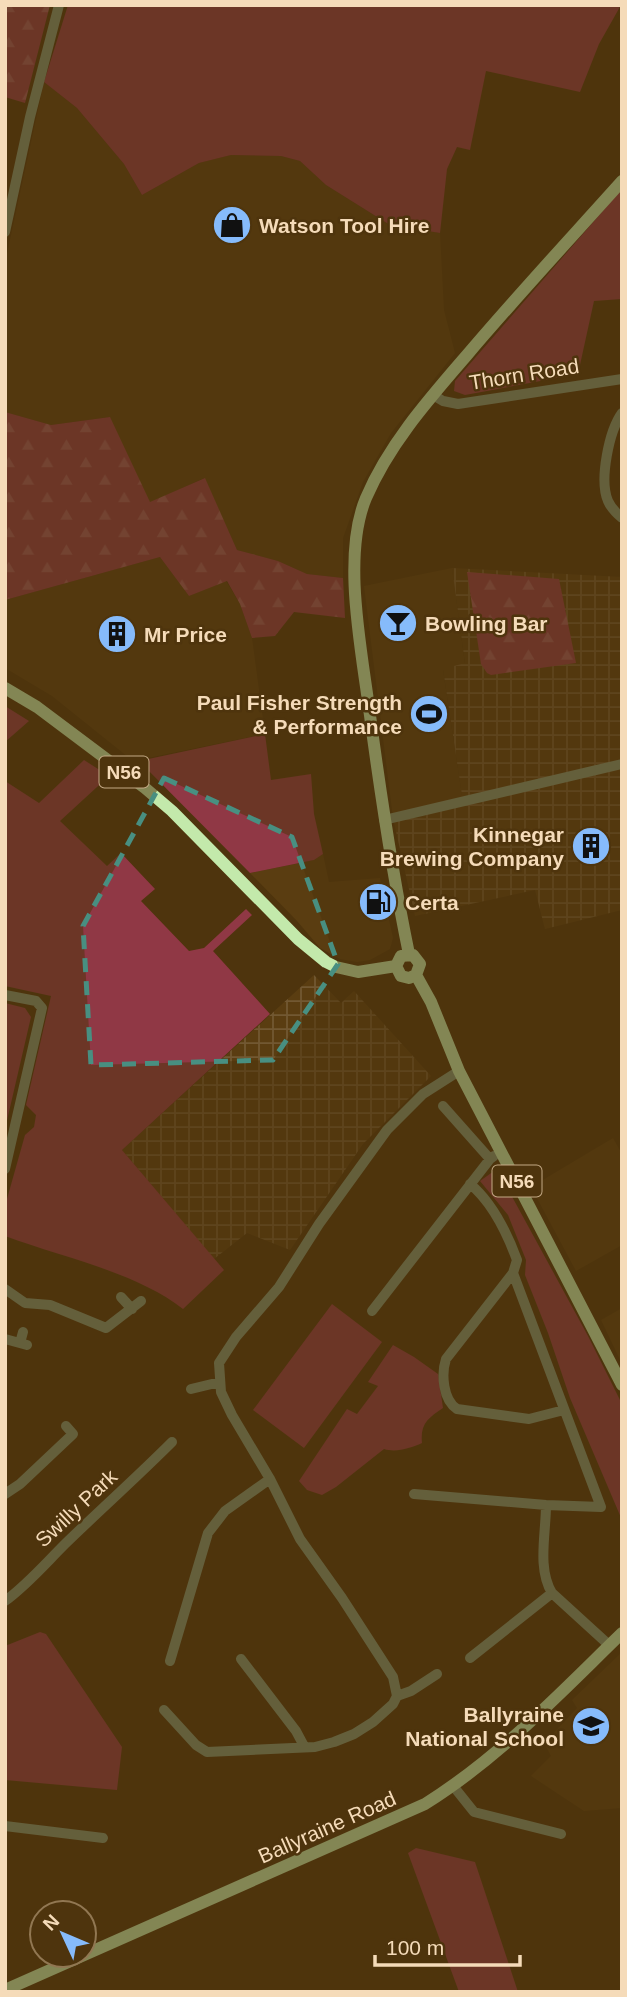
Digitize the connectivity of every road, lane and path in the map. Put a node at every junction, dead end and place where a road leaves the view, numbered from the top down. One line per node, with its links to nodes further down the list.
1 (59, 5): 3 (street)
2 (622, 181): 5 (main road)
3 (5, 232)
4 (622, 379): 5 (street, Thorn Road)
5 (433, 396): 10 (main road)
6 (622, 413): 7 (street)
7 (622, 518)
8 (5, 688): 12 (main road, N56)
9 (622, 764): 10 (street)
10 (384, 820): 11 (main road)
11 (409, 954): 12 (main road); 13 (main road, N56)
12 (396, 966): 13 (main road)
13 (416, 975): 15 (main road, N56)
14 (5, 995): 19 (street)
15 (459, 1071): 17 (main road, N56); 29 (street)
16 (443, 1106): 18 (street)
17 (500, 1150): 18 (street); 30 (main road, N56)
18 (490, 1159): 20 (street)
19 (5, 1169)
20 (470, 1184): 21 (street); 26 (street)
21 (513, 1273): 32 (street); 32 (street)
22 (5, 1289): 25 (street)
23 (121, 1297): 25 (street)
24 (141, 1301): 25 (street)
25 (132, 1309)
26 (372, 1311)
27 (23, 1332): 28 (street)
28 (5, 1339)
29 (220, 1382): 31 (street); 35 (street)
30 (622, 1385)
31 (191, 1389)
32 (564, 1410): 38 (street)
33 (66, 1426): 36 (street)
34 (172, 1443): 40 (street, Swilly Park)
35 (270, 1479): 45 (street); 47 (street)
36 (5, 1494)
37 (414, 1494): 38 (street)
38 (546, 1506): 39 (street)
39 (552, 1593): 42 (street); 43 (street)
40 (5, 1601)
41 (622, 1633): 42 (main road, Ballyraine Road)
42 (610, 1645): 50 (main road, Ballyraine Road)
43 (470, 1658)
44 (241, 1659): 49 (street)
45 (170, 1661)
46 (437, 1674): 47 (street)
47 (397, 1696): 49 (street)
48 (164, 1710): 49 (street)
49 (304, 1746)
50 (454, 1787): 52 (street); 54 (main road, Ballyraine Road)
51 (5, 1826): 53 (street)
52 (561, 1834)
53 (103, 1838)
54 (5, 1990)

